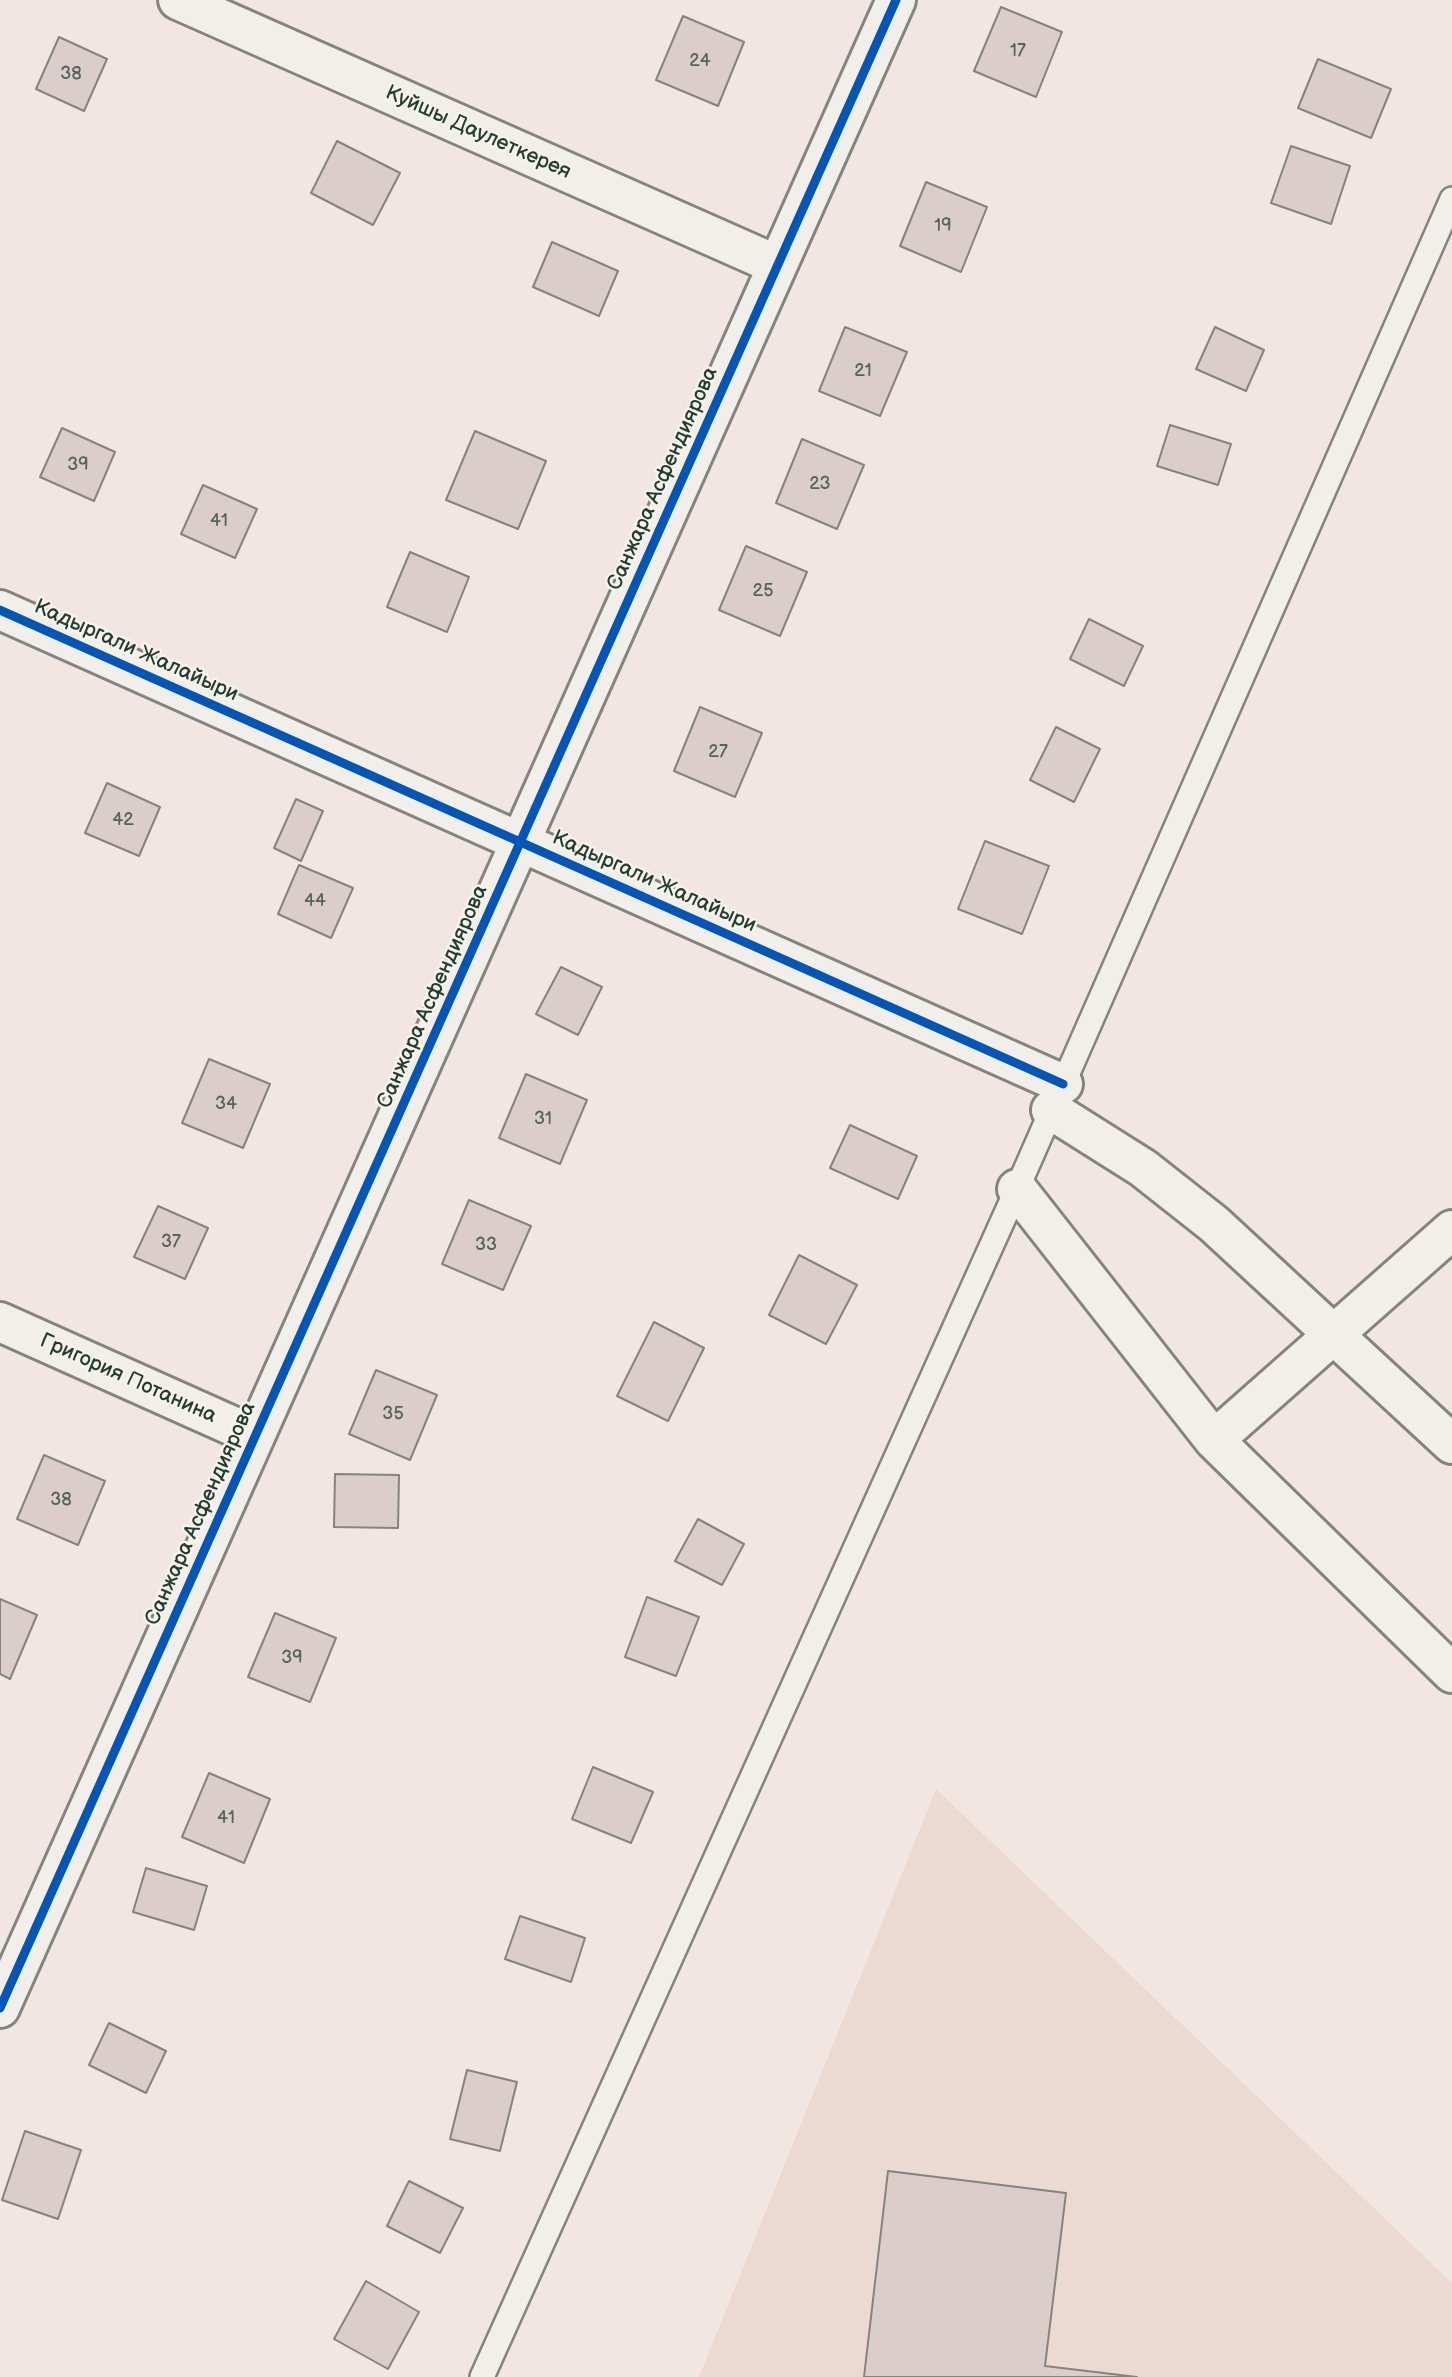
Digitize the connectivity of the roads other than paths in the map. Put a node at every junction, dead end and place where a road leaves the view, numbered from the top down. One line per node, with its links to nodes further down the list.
1 (178, 0): 4 (street, Куйшы Даулеткерея)
2 (897, 0): 4 (street, Санжара Асфендиярова)
3 (1452, 199): 7 (lane)
4 (777, 265): 6 (street, Санжара Асфендиярова)
5 (0, 610): 6 (street, Кадыргали Жалайыри)
6 (521, 842): 7 (street, Кадыргали Жалайыри); 12 (street, Санжара Асфендиярова)
7 (1057, 1097): 8 (lane); 11 (street, Кадыргали Жалайыри)
8 (1017, 1189): 13 (street); 17 (lane)
9 (1452, 1230): 11 (street)
10 (0, 1322): 12 (street, Григория Потанина)
11 (1336, 1334): 13 (street); 14 (street, Кадыргали Жалайыри)
12 (255, 1436): 16 (street, Санжара Асфендиярова)
13 (1214, 1440): 15 (street)
14 (1452, 1444)
15 (1452, 1673)
16 (0, 2008)
17 (482, 2377)

